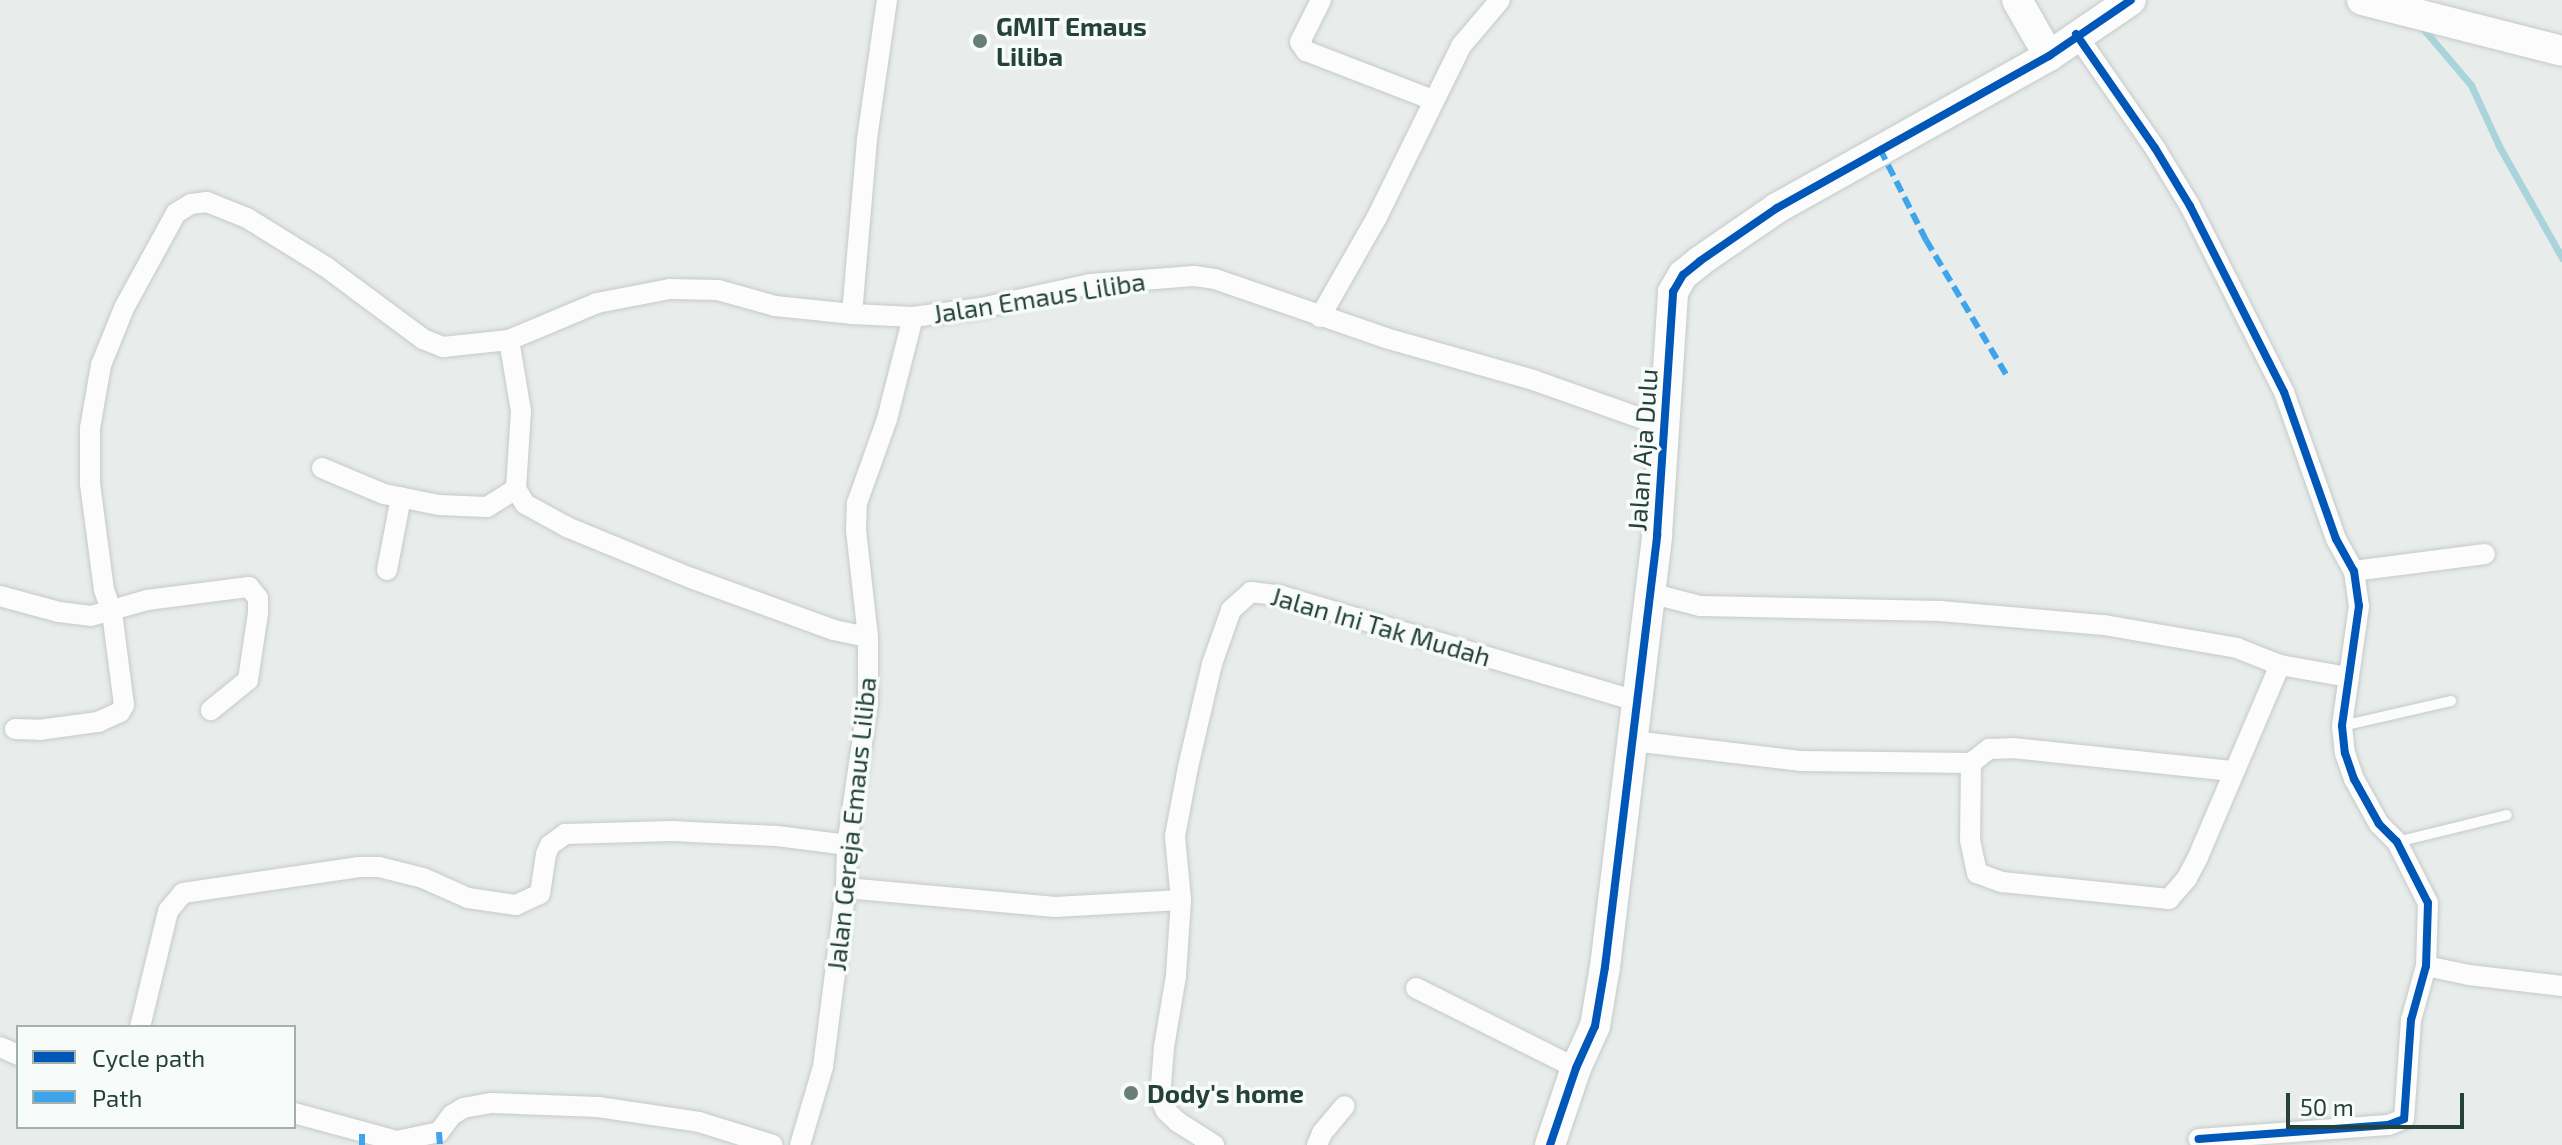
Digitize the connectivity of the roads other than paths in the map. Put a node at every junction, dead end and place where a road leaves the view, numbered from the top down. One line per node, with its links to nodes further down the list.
1 (887, 0): 11 (street)
2 (1321, 0): 10 (street)
3 (1500, 0): 10 (street)
4 (2017, 0): 9 (street)
5 (2131, 0): 7 (street, Jalan Aja Dulu)
6 (2362, 0): 8 (street)
7 (2076, 34): 9 (street, Jalan Aja Dulu); 21 (street)
8 (2562, 51)
9 (2049, 56): 15 (street, Jalan Aja Dulu)
10 (1433, 100): 13 (street)
11 (852, 314): 12 (street, Jalan Emaus Liliba); 14 (street, Jalan Emaus Liliba)
12 (913, 317): 13 (street, Jalan Emaus Liliba); 25 (street, Jalan Gereja Emaus Liliba)
13 (1320, 317): 15 (street, Jalan Emaus Liliba)
14 (509, 340): 17 (street); 24 (street, Jalan Emaus Liliba)
15 (1663, 426): 22 (street, Jalan Aja Dulu)
16 (322, 468): 18 (street)
17 (516, 489): 18 (street); 25 (street)
18 (401, 497): 20 (street)
19 (2485, 554): 21 (street)
20 (387, 570)
21 (2354, 571): 27 (street)
22 (1650, 593): 26 (street); 28 (street, Jalan Aja Dulu)
23 (0, 596): 24 (street)
24 (112, 612): 30 (street); 32 (street, Jalan Emaus Liliba)
25 (868, 637): 38 (street, Jalan Gereja Emaus Liliba)
26 (2280, 665): 27 (street); 35 (street)
27 (2348, 677): 31 (street)
28 (1637, 701): 33 (street, Jalan Aja Dulu); 40 (street, Jalan Ini Tak Mudah)
29 (2451, 701): 31 (lane)
30 (211, 710)
31 (2342, 726): 37 (street)
32 (15, 729)
33 (1633, 741): 34 (street); 45 (street, Jalan Aja Dulu)
34 (1971, 763): 35 (street); 35 (street)
35 (2232, 771)
36 (2507, 815): 37 (lane)
37 (2397, 842): 41 (street)
38 (847, 845): 39 (street, Jalan Gereja Emaus Liliba); 44 (street)
39 (846, 888): 40 (street); 52 (street, Jalan Gereja Emaus Liliba)
40 (1181, 900): 53 (street, Jalan Ini Tak Mudah)
41 (2426, 966): 42 (street); 50 (street)
42 (2562, 986)
43 (1416, 988): 45 (street)
44 (140, 1025)
45 (1576, 1068): 55 (street, Jalan Aja Dulu)
46 (1345, 1106): 54 (street)
47 (296, 1114): 49 (street)
48 (440, 1138): 49 (street); 51 (street)
49 (362, 1139)
50 (2199, 1139)
51 (773, 1145)
52 (800, 1145)
53 (1214, 1145)
54 (1317, 1145)
55 (1550, 1145)

